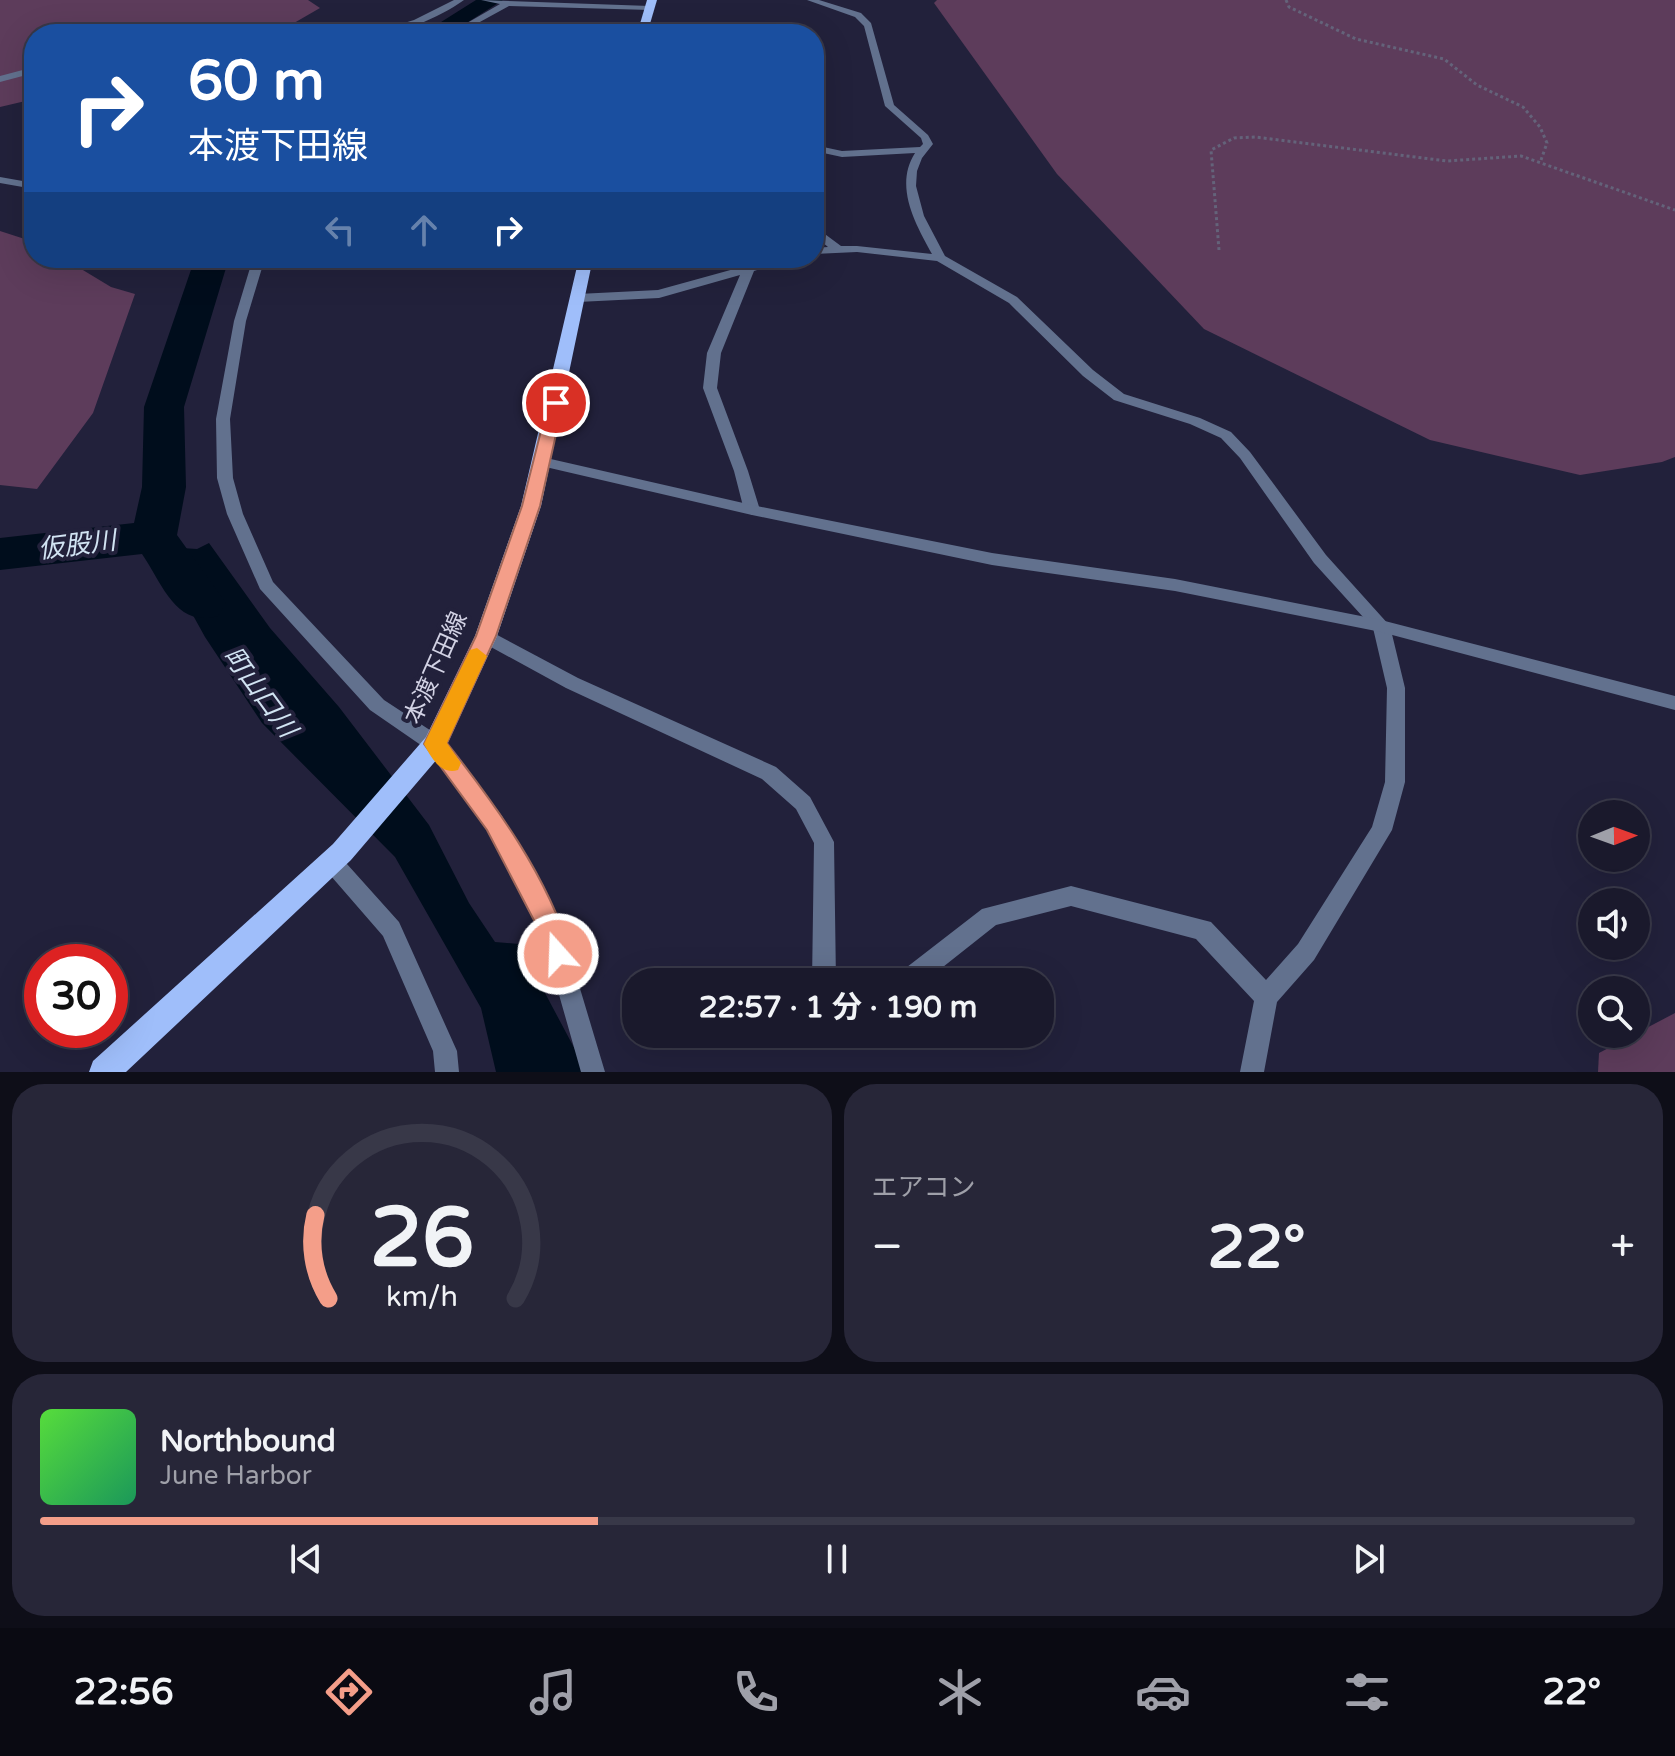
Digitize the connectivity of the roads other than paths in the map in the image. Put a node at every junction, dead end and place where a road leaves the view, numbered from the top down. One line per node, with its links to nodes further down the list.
1 (460, 0): 6 (street)
2 (485, 0): 4 (street)
3 (811, 0): 14 (street)
4 (507, 2): 5 (street); 7 (street)
5 (651, 4): 8 (main road)
6 (410, 24)
7 (469, 24)
8 (645, 24)
9 (24, 71): 10 (street)
10 (0, 72)
11 (24, 73): 12 (street)
12 (0, 79)
13 (824, 150): 14 (street)
14 (922, 150): 20 (street)
15 (0, 180): 16 (street)
16 (24, 184)
17 (824, 238): 18 (street)
18 (836, 248): 19 (street); 20 (street)
19 (824, 250)
20 (940, 258): 27 (street)
21 (256, 268): 30 (street)
22 (584, 268): 24 (main road, 本渡下田線)
23 (749, 268): 24 (street); 26 (street)
24 (578, 298): 25 (main road, 本渡下田線)
25 (542, 462): 26 (street); 28 (main road, 本渡下田線)
26 (752, 510): 27 (street)
27 (1381, 626): 29 (street); 34 (street)
28 (486, 636): 30 (main road, 本渡下田線); 32 (street)
29 (1675, 703)
30 (429, 752): 31 (main road, 本渡下田線); 37 (street)
31 (336, 856): 35 (main road, 本渡下田線); 36 (street)
32 (824, 968)
33 (924, 968): 34 (street)
34 (1266, 997): 38 (street)
35 (104, 1072)
36 (447, 1072)
37 (593, 1072)
38 (1252, 1072)

